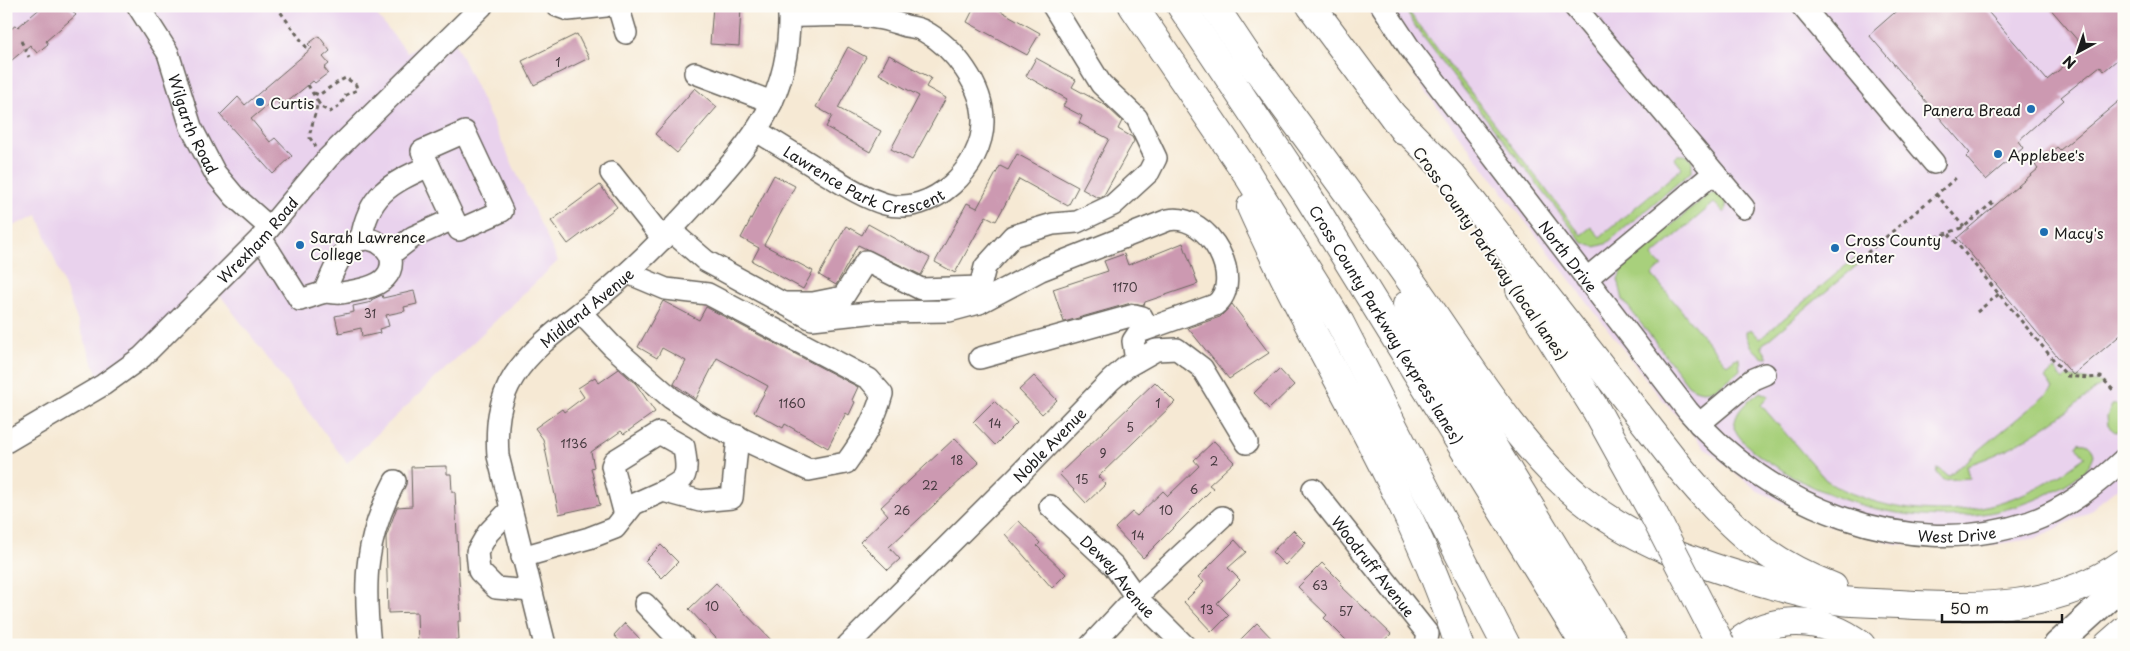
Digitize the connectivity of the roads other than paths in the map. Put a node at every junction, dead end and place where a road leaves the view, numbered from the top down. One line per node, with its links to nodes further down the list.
1 (138, 6): 28 (street, Wilgarth Road)
2 (482, 6): 28 (street, Wrexham Road)
3 (556, 6): 4 (street)
4 (606, 6)
5 (618, 6): 15 (street)
6 (1053, 6): 35 (street)
7 (1133, 6): 20 (highway)
8 (1181, 6): 72 (highway, Cross County Parkway (express lanes))
9 (1214, 6): 16 (highway, Cross County Parkway (express lanes))
10 (1312, 6): 19 (highway, Cross County Parkway (local lanes))
11 (1382, 6): 33 (street, North Drive)
12 (1574, 6): 25 (street)
13 (1802, 6): 22 (street)
14 (789, 11): 18 (street, Midland Avenue); 21 (street, Lawrence Park Crescent)
15 (626, 33)
16 (1246, 53): 61 (highway); 73 (highway, Cross County Parkway (express lanes))
17 (695, 73): 18 (street)
18 (772, 102): 21 (street, Midland Avenue)
19 (1394, 117): 61 (highway); 74 (highway, Cross County Parkway (local lanes), bridge)
20 (1213, 123): 70 (highway); 71 (highway)
21 (757, 131): 29 (street, Midland Avenue)
22 (1934, 164)
23 (429, 166): 27 (street); 27 (street); 30 (street)
24 (611, 173): 29 (street)
25 (1714, 173): 26 (street); 33 (street)
26 (1744, 208)
27 (453, 219): 31 (street)
28 (265, 233): 34 (street, Wilgarth Road); 44 (street, Wrexham Road)
29 (667, 235): 32 (street, Midland Avenue); 36 (street)
30 (361, 240): 31 (street); 34 (street)
31 (391, 254): 34 (street)
32 (628, 272): 37 (street, Midland Avenue); 43 (street)
33 (1586, 279): 42 (street, North Drive)
34 (324, 292)
35 (979, 295): 36 (street); 36 (street); 38 (street)
36 (781, 304)
37 (580, 313): 43 (street); 52 (street, Midland Avenue)
38 (1148, 328): 39 (street); 40 (street)
39 (980, 358)
40 (1136, 361): 45 (street, Noble Avenue); 66 (street, Noble Avenue)
41 (1765, 374): 42 (street)
42 (1699, 424): 48 (street, North Drive)
43 (738, 436): 50 (street)
44 (6, 442)
45 (1247, 443)
46 (2124, 459): 48 (street, West Drive)
47 (396, 481): 63 (street)
48 (1777, 487)
49 (1313, 489): 69 (street, Woodruff Avenue)
50 (663, 492): 53 (street); 53 (street)
51 (1050, 506): 59 (street, Dewey Avenue)
52 (510, 510): 55 (street, Midland Avenue); 58 (street)
53 (625, 515): 55 (street)
54 (1222, 517): 59 (street)
55 (522, 557): 58 (street, Midland Avenue)
56 (2124, 563): 61 (highway)
57 (2124, 584): 77 (main road)
58 (531, 591): 64 (street, Midland Avenue)
59 (1136, 598): 67 (street); 68 (street, Dewey Avenue)
60 (645, 604): 65 (street)
61 (1900, 604)
62 (2124, 631): 78 (highway)
63 (370, 645)
64 (545, 645)
65 (684, 645)
66 (848, 645)
67 (1091, 645)
68 (1184, 645)
69 (1426, 645)
70 (1459, 645)
71 (1506, 645)
72 (1585, 645)
73 (1614, 645)
74 (1721, 645)
75 (1735, 645): 76 (highway)
76 (1861, 645)
77 (2057, 645)
78 (2108, 645)

